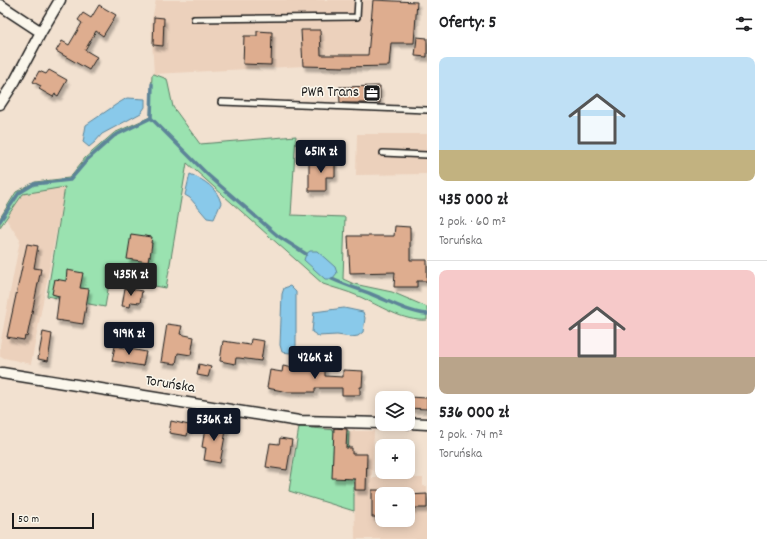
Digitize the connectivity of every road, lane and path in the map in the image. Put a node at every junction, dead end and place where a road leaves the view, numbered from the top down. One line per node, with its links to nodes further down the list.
1 (60, 0): 5 (street)
2 (358, 0): 4 (lane)
3 (0, 5): 5 (street)
4 (194, 19)
5 (41, 32): 7 (street)
6 (221, 102): 8 (lane)
7 (0, 104)
8 (427, 110)
9 (383, 153): 10 (lane)
10 (427, 155)
11 (2, 374): 12 (street, Toruńska)
12 (375, 423)
13 (415, 424): 14 (street)
14 (427, 424)

